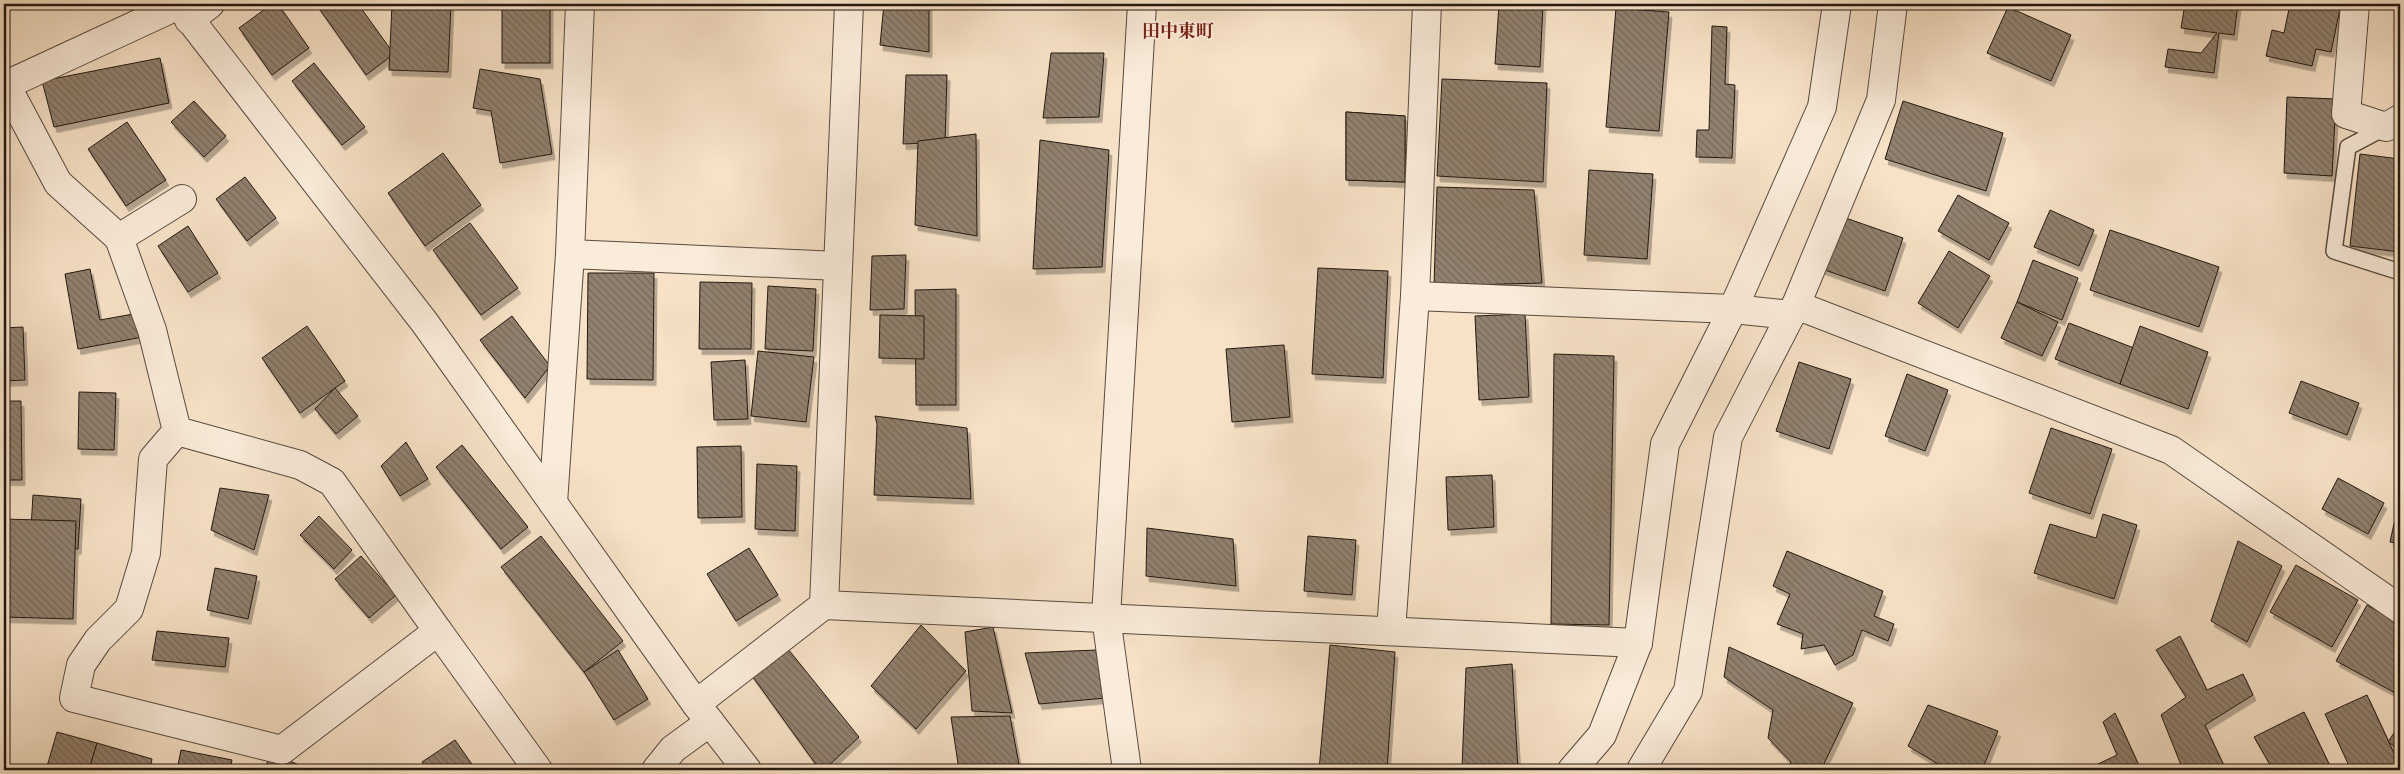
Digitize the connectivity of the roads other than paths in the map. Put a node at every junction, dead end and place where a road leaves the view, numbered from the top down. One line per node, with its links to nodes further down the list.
1 (210, 4): 9 (street)
2 (580, 4): 14 (street)
3 (849, 4): 15 (street)
4 (1142, 4): 24 (street)
5 (1427, 4): 17 (street)
6 (1836, 4): 18 (street)
7 (1893, 4): 19 (street)
8 (2355, 4): 11 (street)
9 (182, 10): 10 (street); 21 (street)
10 (5, 86): 13 (street)
11 (2393, 123): 16 (lane)
12 (182, 200): 13 (street)
13 (118, 238): 20 (street)
14 (570, 254): 15 (street); 21 (street)
15 (838, 266): 22 (street)
16 (2400, 272)
17 (1415, 296): 18 (street); 26 (street)
18 (1733, 309): 19 (street); 27 (street)
19 (1794, 310): 23 (street); 34 (street)
20 (177, 431): 25 (street); 25 (street)
21 (553, 503): 28 (street)
22 (824, 605): 24 (street); 28 (street)
23 (2400, 609)
24 (1106, 617): 26 (street); 32 (street)
25 (438, 631): 29 (street)
26 (1391, 631): 27 (street)
27 (1638, 644): 33 (street)
28 (703, 713): 30 (street); 31 (street)
29 (538, 770)
30 (656, 770)
31 (747, 770)
32 (1127, 770)
33 (1572, 770)
34 (1641, 770)

